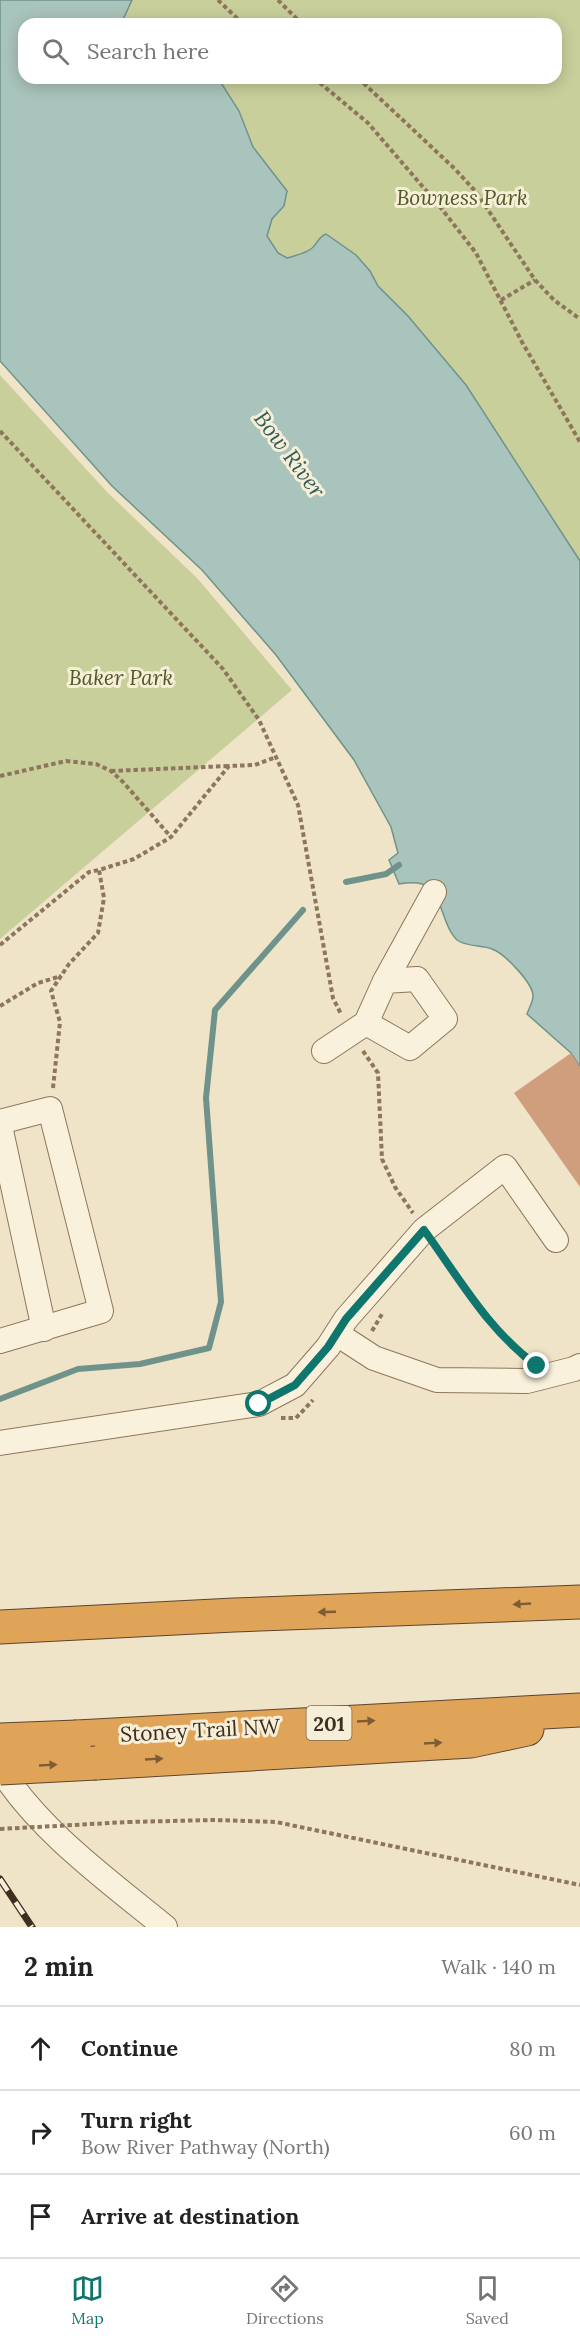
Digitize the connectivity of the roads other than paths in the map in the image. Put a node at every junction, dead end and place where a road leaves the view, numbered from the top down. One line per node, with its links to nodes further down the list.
1 (434, 892): 2 (street)
2 (385, 981): 3 (street); 3 (street)
3 (358, 1028): 4 (street)
4 (324, 1051)
5 (0, 1124): 7 (street); 7 (street)
6 (556, 1240): 8 (street)
7 (44, 1329): 9 (street)
8 (337, 1334): 10 (street); 11 (street)
9 (0, 1341)
10 (580, 1365)
11 (0, 1443)
12 (580, 1602): 13 (highway, one-way to 13)
13 (8, 1616)
14 (580, 1710): 17 (highway, Stoney Trail NW / 201, one-way to 14)
15 (580, 1718): 17 (highway, one-way to 15)
16 (0, 1740): 17 (highway, Stoney Trail NW / 201, bridge)
17 (86, 1750): 18 (highway, one-way to 17, bridge)
18 (0, 1768): 19 (street)
19 (165, 1927)

